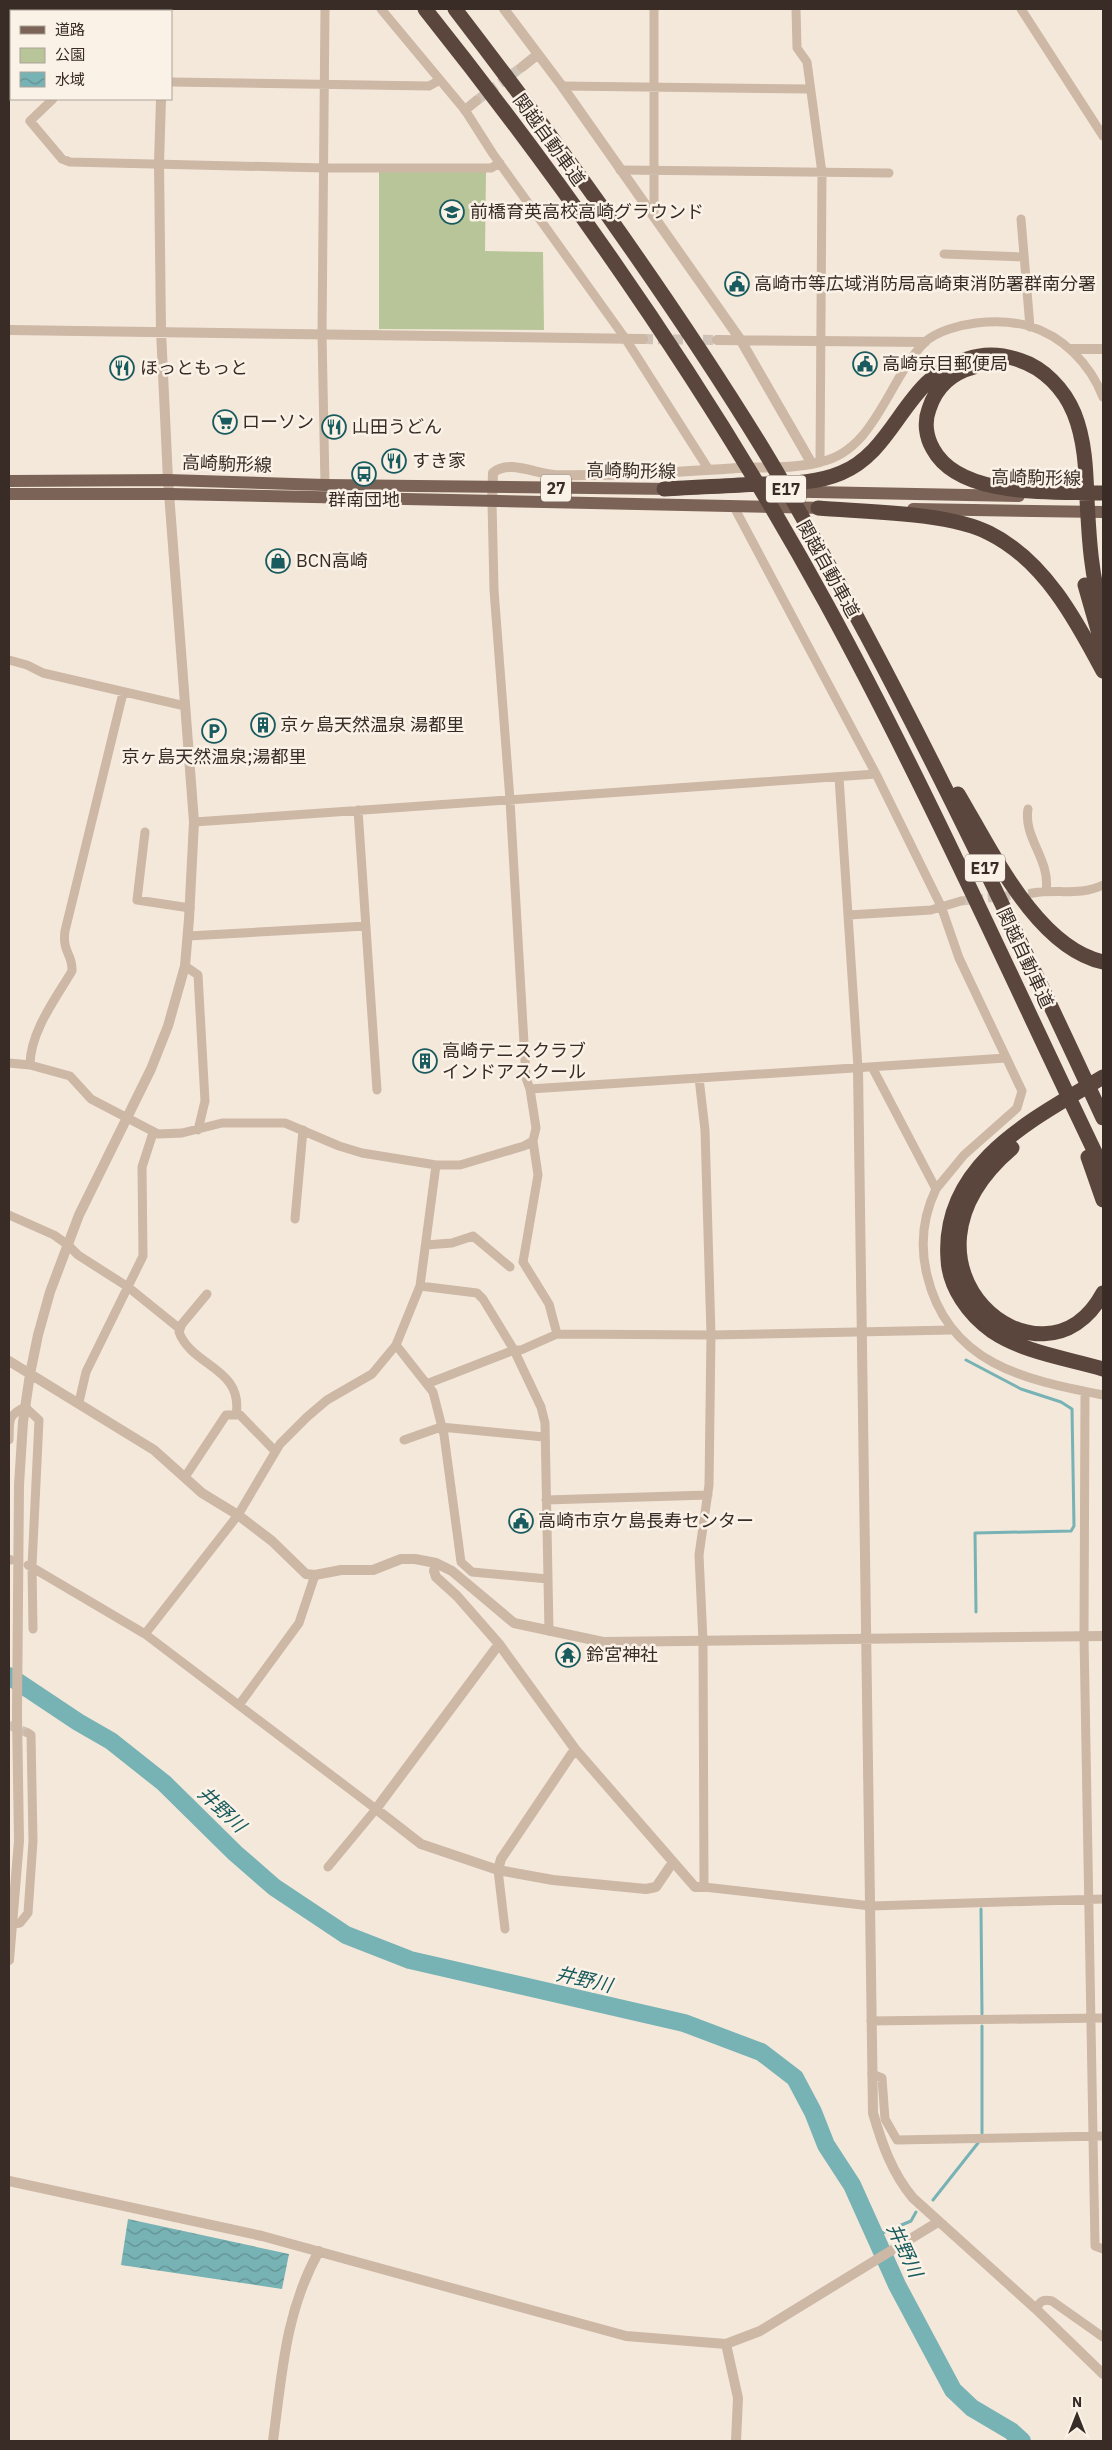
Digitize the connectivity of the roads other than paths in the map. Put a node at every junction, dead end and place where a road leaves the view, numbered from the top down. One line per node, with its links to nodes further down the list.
1 (325, 9): 13 (street)
2 (381, 9): 11 (street)
3 (425, 9): 100 (highway, 関越自動車道 / E17)
4 (455, 9): 67 (highway, 関越自動車道 / E17)
5 (504, 9): 9 (street)
6 (654, 9): 15 (street)
7 (796, 9): 16 (street)
8 (1021, 9): 21 (street)
9 (537, 55): 10 (street); 14 (street)
10 (522, 67)
11 (440, 80): 13 (street); 20 (street)
12 (172, 82): 13 (street)
13 (324, 83): 24 (street)
14 (562, 86): 15 (street); 26 (street)
15 (654, 86): 16 (street); 25 (street)
16 (809, 89): 27 (street)
17 (52, 100): 22 (street)
18 (161, 100): 22 (street)
19 (476, 101): 20 (street)
20 (464, 110): 23 (street)
21 (1103, 136)
22 (159, 163): 24 (street); 35 (street)
23 (500, 164): 24 (street); 37 (street)
24 (324, 168): 36 (street)
25 (654, 169): 26 (street); 27 (street); 29 (street)
26 (620, 170): 29 (street)
27 (822, 173): 28 (street); 41 (street)
28 (889, 173)
29 (654, 217): 39 (street)
30 (1020, 219): 32 (street)
31 (944, 254): 32 (street)
32 (1024, 257): 33 (street)
33 (1030, 327): 42 (street); 43 (street)
34 (9, 330): 35 (street)
35 (161, 331): 36 (street); 49 (street)
36 (322, 334): 37 (street); 51 (street)
37 (625, 338): 38 (street); 47 (street)
38 (643, 339)
39 (740, 339): 40 (street); 41 (street); 46 (street)
40 (717, 340)
41 (822, 340): 42 (street); 46 (street)
42 (925, 342): 46 (street)
43 (1071, 349): 44 (street); 45 (street)
44 (1103, 349)
45 (1103, 397)
46 (816, 463): 47 (street)
47 (709, 470): 52 (street)
48 (1081, 476): 53 (highway); 54 (highway); 62 (highway)
49 (168, 480): 50 (main road, 高崎駒形線 / 27); 51 (main road, 高崎駒形線 / 27); 56 (street)
50 (9, 481)
51 (325, 485): 52 (main road, 高崎駒形線 / 27)
52 (493, 487): 53 (main road, 高崎駒形線 / 27); 58 (street)
53 (664, 489): 57 (main road, 高崎駒形線 / 27)
54 (1103, 493)
55 (9, 494): 56 (main road, 高崎駒形線 / 27)
56 (171, 494): 58 (main road, 高崎駒形線 / 27); 69 (street)
57 (1103, 497)
58 (492, 502): 59 (main road, 高崎駒形線 / 27); 72 (street)
59 (734, 507): 60 (main road, 高崎駒形線 / 27); 70 (street)
60 (818, 508): 61 (main road, 高崎駒形線 / 27); 66 (highway)
61 (1103, 512)
62 (1084, 537): 63 (highway); 64 (highway)
63 (1103, 614)
64 (1103, 648)
65 (9, 660): 68 (street)
66 (1103, 671)
67 (887, 674): 86 (highway); 99 (highway, 関越自動車道 / E17)
68 (123, 693): 69 (street); 90 (street)
69 (185, 706): 75 (street)
70 (876, 774): 71 (street); 81 (street)
71 (839, 777): 72 (street); 83 (street)
72 (510, 800): 74 (street); 95 (street)
73 (1028, 809): 78 (street)
74 (358, 810): 75 (street); 84 (street)
75 (194, 822): 82 (street)
76 (145, 832): 82 (street)
77 (1103, 885): 78 (street)
78 (1046, 891): 79 (street)
79 (1033, 893)
80 (961, 901): 81 (street)
81 (940, 906): 83 (street); 88 (street)
82 (190, 908): 85 (street)
83 (849, 915): 92 (street)
84 (366, 926): 85 (street); 97 (street)
85 (188, 936): 87 (street)
86 (1103, 962)
87 (185, 966): 98 (street); 101 (street)
88 (1006, 1058): 91 (street); 107 (street)
89 (9, 1063): 90 (street)
90 (30, 1065): 98 (street)
91 (872, 1066): 92 (street); 107 (street)
92 (858, 1068): 94 (street); 120 (street)
93 (1103, 1077): 126 (highway)
94 (699, 1078): 95 (street); 122 (street)
95 (530, 1089): 104 (street)
96 (1103, 1089): 116 (highway)
97 (377, 1090)
98 (127, 1118): 103 (street); 111 (street)
99 (1103, 1118)
100 (1081, 1129): 106 (highway, 関越自動車道 / E17); 108 (highway)
101 (198, 1130): 102 (street); 103 (street)
102 (303, 1130): 105 (street); 110 (street)
103 (153, 1132): 115 (street)
104 (533, 1141): 105 (street); 121 (street)
105 (436, 1165): 112 (street)
106 (1103, 1169)
107 (936, 1189): 119 (street)
108 (1103, 1200)
109 (9, 1214): 111 (street)
110 (295, 1219)
111 (68, 1245): 115 (street); 127 (street)
112 (426, 1245): 113 (street); 114 (street)
113 (510, 1267)
114 (420, 1286): 123 (street); 124 (street)
115 (128, 1287): 118 (street); 131 (street)
116 (1103, 1293)
117 (207, 1294): 118 (street)
118 (180, 1329): 133 (street)
119 (951, 1330): 120 (street); 129 (street)
120 (862, 1332): 122 (street); 152 (street)
121 (557, 1334): 122 (street); 124 (street)
122 (711, 1334): 140 (street)
123 (396, 1345): 128 (street); 138 (street)
124 (514, 1350): 128 (street); 135 (street)
125 (9, 1361): 127 (street)
126 (1103, 1369)
127 (30, 1374): 131 (street); 132 (street)
128 (428, 1383): 134 (street)
129 (1085, 1392): 130 (street); 150 (street)
130 (1103, 1395)
131 (79, 1402): 139 (street)
132 (25, 1408): 136 (street); 144 (street); 166 (street)
133 (236, 1415): 138 (street); 139 (street)
134 (441, 1427): 135 (street); 137 (street); 146 (street)
135 (544, 1437): 141 (street)
136 (9, 1440)
137 (404, 1440)
138 (276, 1450): 142 (street)
139 (185, 1477): 142 (street)
140 (708, 1495): 141 (street); 153 (street)
141 (546, 1500): 146 (street)
142 (238, 1515): 145 (street); 149 (street)
143 (436, 1563): 145 (street); 148 (street); 154 (street)
144 (30, 1565): 147 (street); 149 (street)
145 (315, 1575): 155 (street)
146 (548, 1579): 148 (street)
147 (34, 1629)
148 (549, 1631): 153 (street)
149 (145, 1634): 155 (street)
150 (1084, 1636): 151 (street); 152 (street); 164 (street)
151 (1103, 1636)
152 (866, 1640): 153 (street); 165 (street)
153 (703, 1641): 162 (street)
154 (499, 1644): 157 (street); 158 (street)
155 (239, 1705): 158 (street)
156 (28, 1733): 166 (street)
157 (576, 1749): 159 (street); 161 (street)
158 (376, 1808): 160 (street); 161 (street)
159 (673, 1862): 161 (street); 162 (street)
160 (328, 1868)
161 (498, 1870): 167 (street)
162 (704, 1887): 165 (street)
163 (1103, 1899): 164 (street)
164 (1090, 1900): 165 (street); 170 (street)
165 (871, 1906): 171 (street)
166 (11, 1922): 168 (street)
167 (505, 1929)
168 (9, 1960)
169 (1103, 2018): 170 (street)
170 (1092, 2019): 171 (street); 173 (street)
171 (871, 2021): 172 (street)
172 (872, 2074): 173 (street); 175 (street)
173 (1098, 2136): 176 (street)
174 (9, 2182): 177 (street)
175 (938, 2222): 178 (street); 180 (street)
176 (1103, 2249)
177 (319, 2251): 180 (street); 182 (street)
178 (1036, 2309): 179 (street); 181 (street)
179 (1103, 2337)
180 (726, 2344): 183 (street)
181 (1103, 2374)
182 (273, 2441)
183 (736, 2441)

